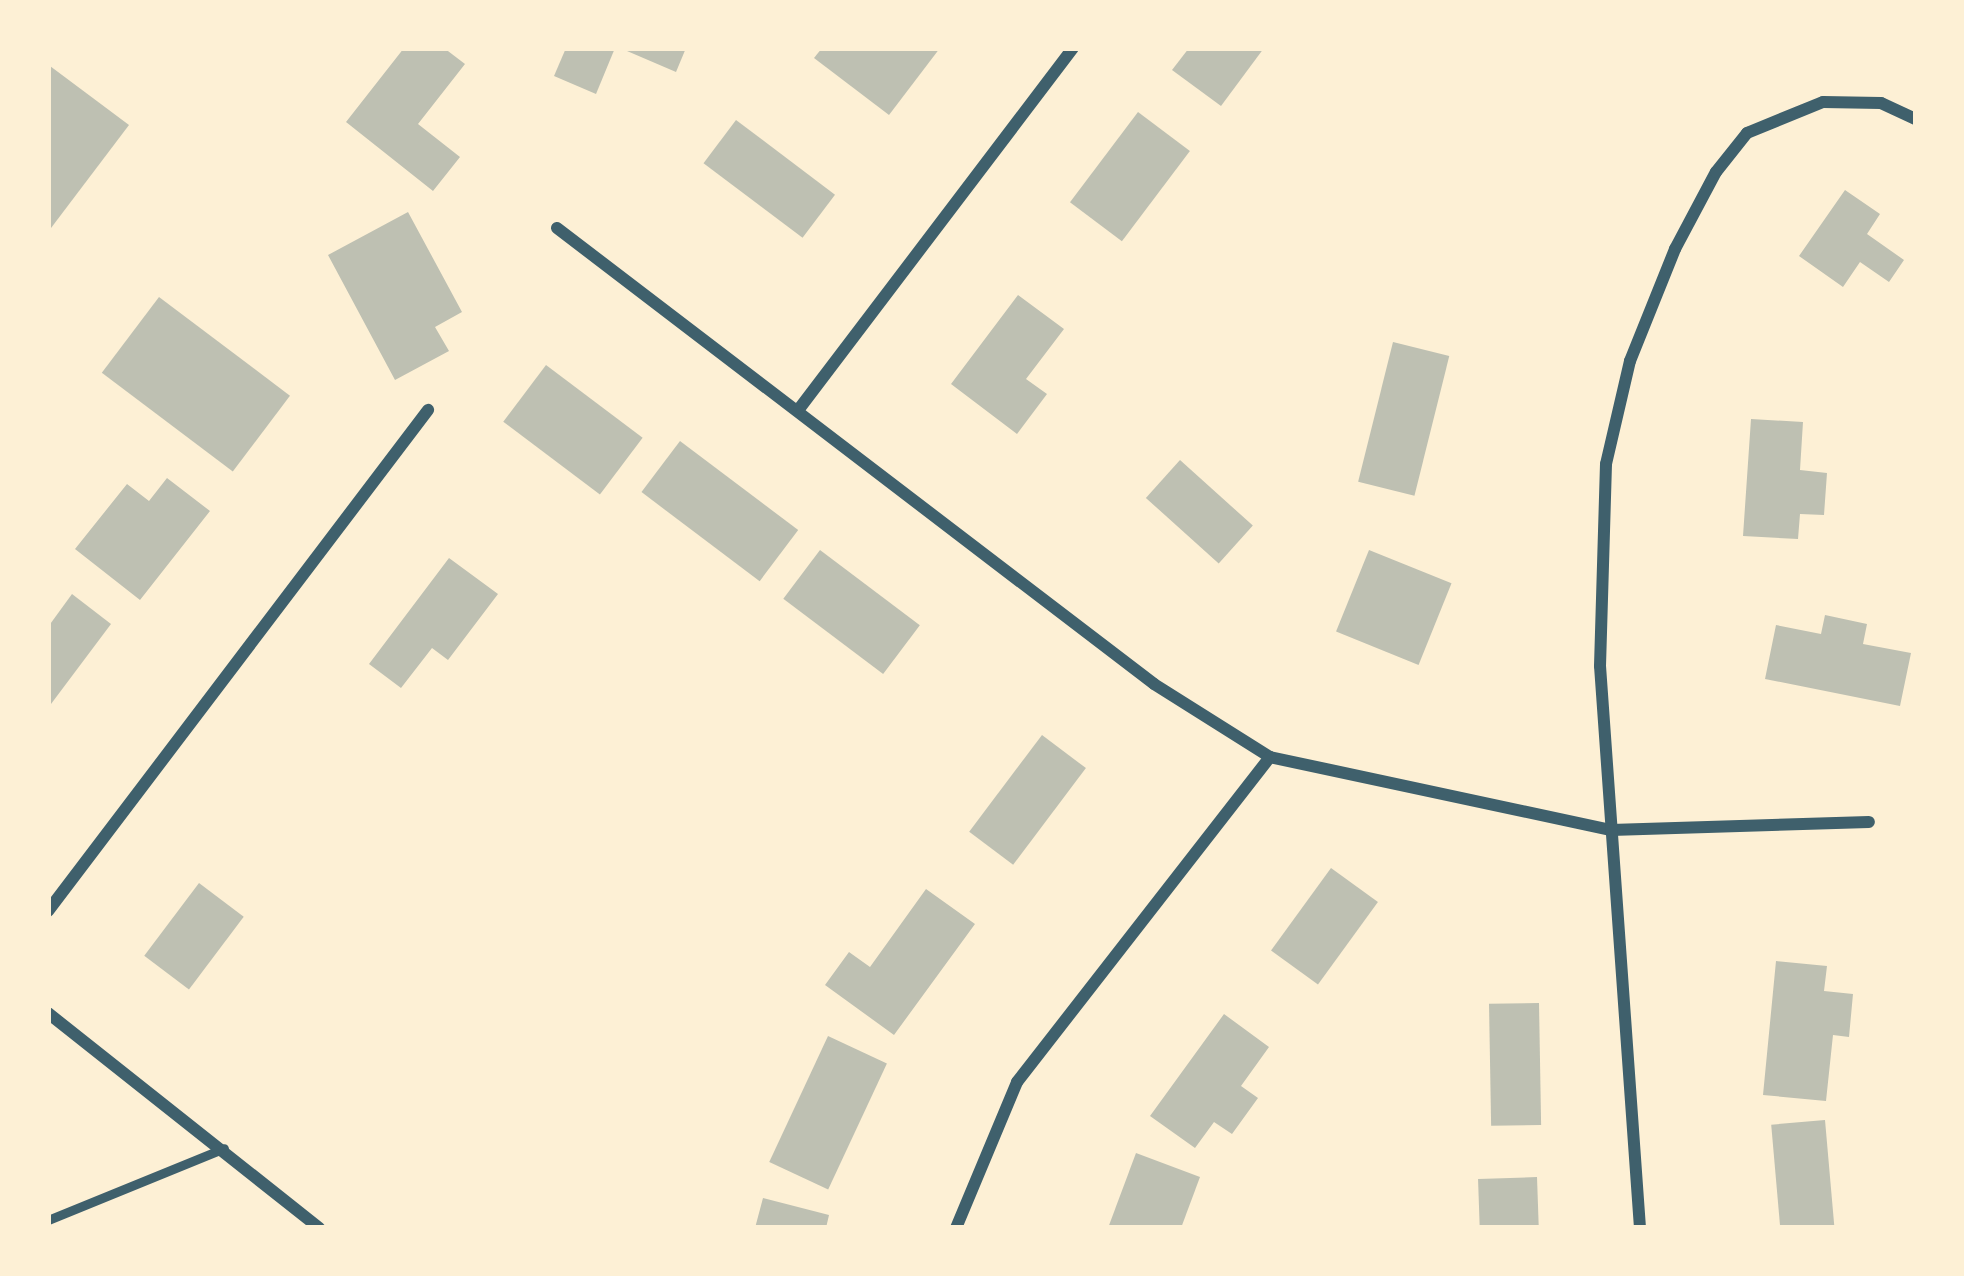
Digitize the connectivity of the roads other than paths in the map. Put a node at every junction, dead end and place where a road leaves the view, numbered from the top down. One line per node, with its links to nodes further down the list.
1 (1073, 48): 4 (street)
2 (1916, 118): 8 (street)
3 (557, 228): 4 (street)
4 (799, 409): 6 (street)
5 (428, 410): 9 (street)
6 (1270, 757): 8 (street); 14 (street)
7 (1869, 822): 8 (street)
8 (1611, 830): 15 (street)
9 (48, 910)
10 (48, 1012): 11 (street)
11 (224, 1148): 12 (lane); 13 (street)
12 (48, 1220)
13 (319, 1228)
14 (956, 1228)
15 (1640, 1228)

